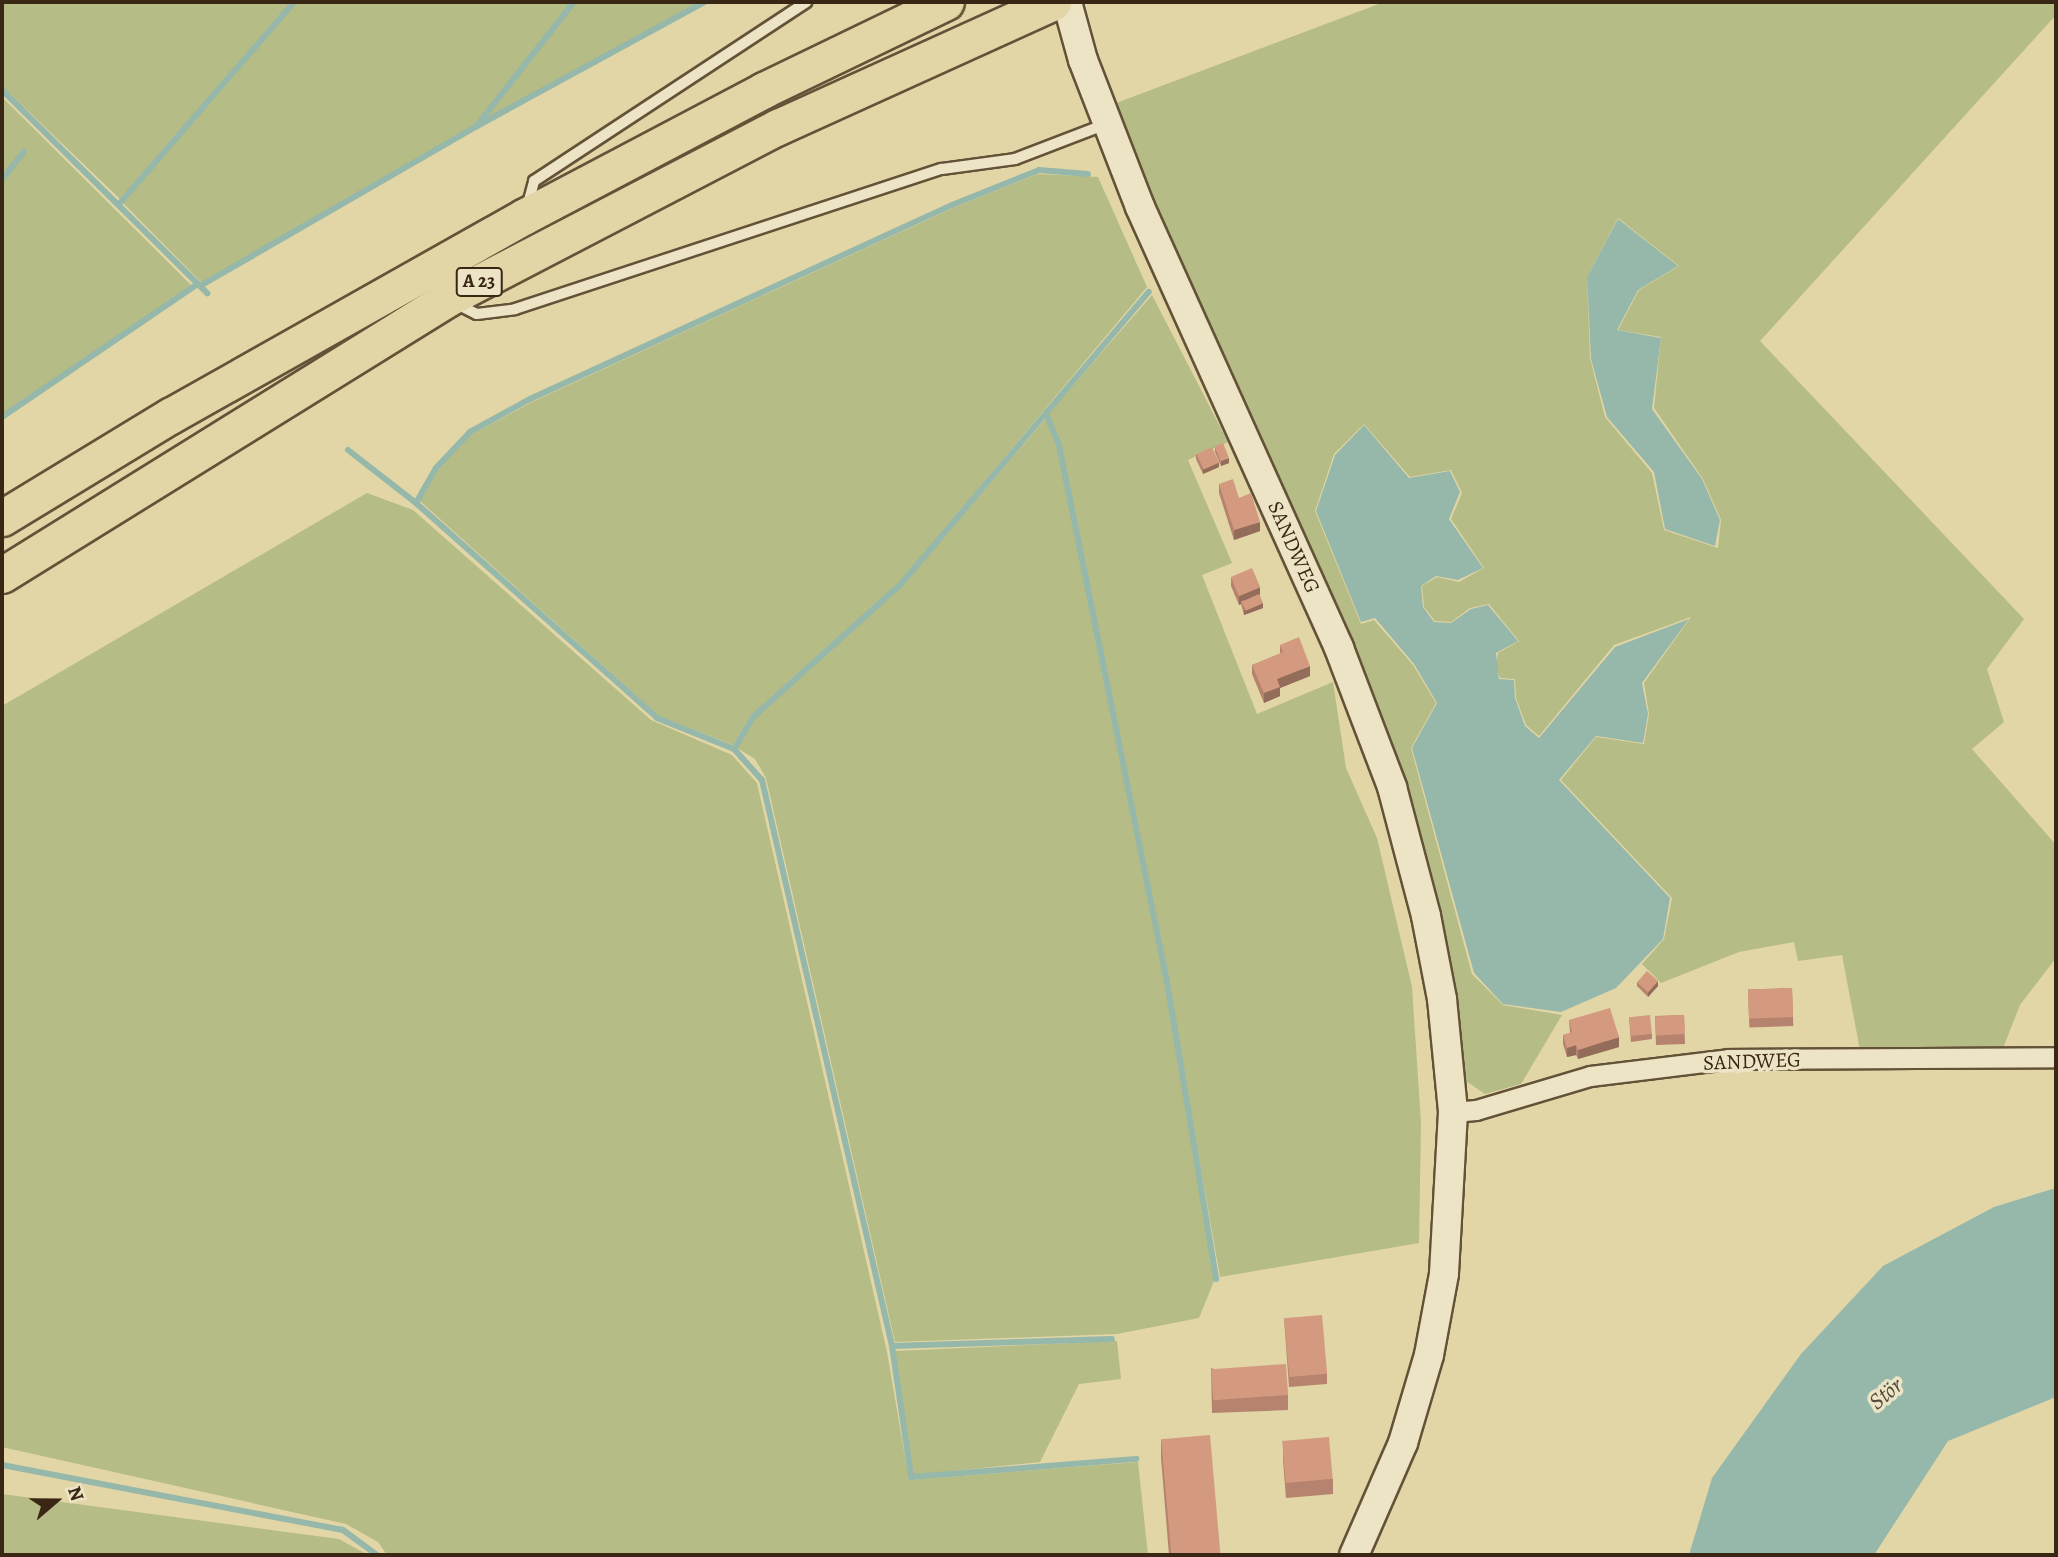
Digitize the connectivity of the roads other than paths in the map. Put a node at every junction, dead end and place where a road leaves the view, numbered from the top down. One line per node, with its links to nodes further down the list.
1 (806, 2): 6 (lane)
2 (946, 2): 6 (highway, A 23)
3 (1053, 2): 7 (highway, A 23)
4 (1067, 2): 5 (street, SANDWEG)
5 (1107, 123): 7 (lane); 11 (street, SANDWEG)
6 (525, 216): 8 (highway, A 23)
7 (447, 299): 9 (highway, A 23)
8 (2, 518)
9 (2, 575)
10 (2056, 1057): 11 (street, SANDWEG)
11 (1453, 1112): 12 (street, SANDWEG)
12 (1354, 1555)

